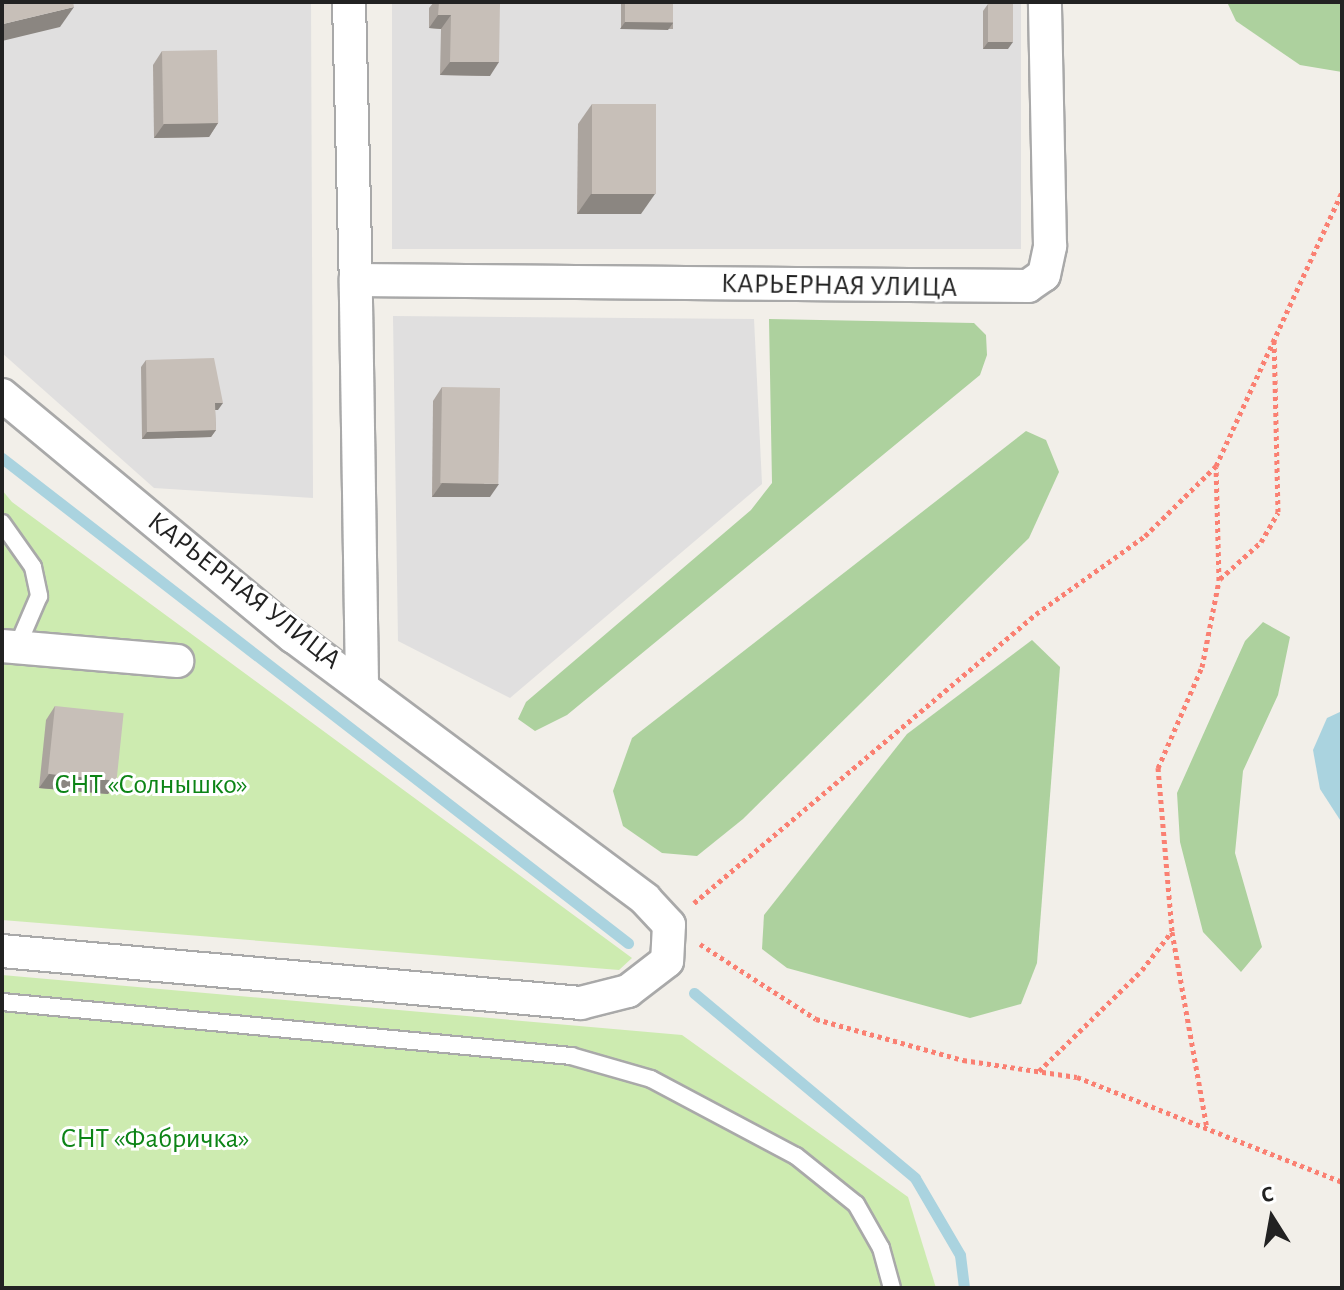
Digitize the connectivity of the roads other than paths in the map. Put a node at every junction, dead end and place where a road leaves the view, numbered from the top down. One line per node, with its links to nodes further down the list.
1 (349, 2): 3 (street, КАРЬЕРНАЯ УЛИЦА)
2 (1045, 2): 3 (street, КАРЬЕРНАЯ УЛИЦА)
3 (356, 280): 8 (street, КАРЬЕРНАЯ УЛИЦА)
4 (2, 395): 8 (street, КАРЬЕРНАЯ УЛИЦА)
5 (2, 523): 6 (lane)
6 (9, 647): 7 (street)
7 (177, 661)
8 (362, 683): 9 (street)
9 (2, 951)
10 (2, 1002): 11 (lane)
11 (892, 1288)

